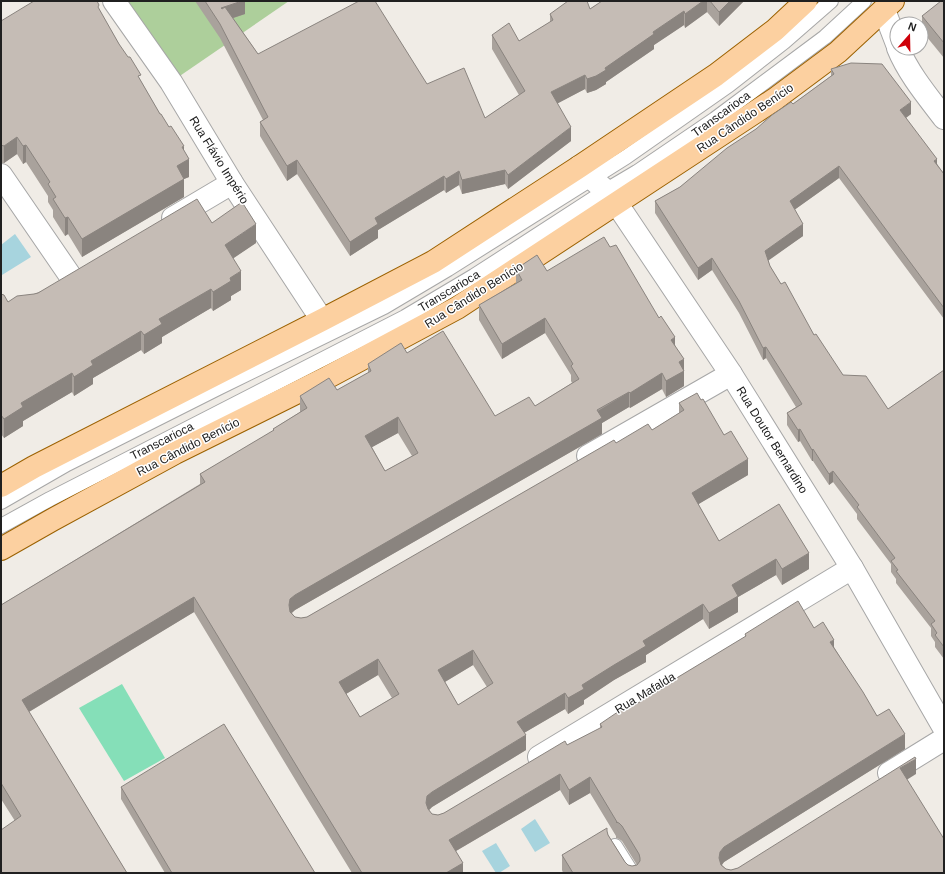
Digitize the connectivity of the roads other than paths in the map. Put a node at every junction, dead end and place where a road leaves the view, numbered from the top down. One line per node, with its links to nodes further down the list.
1 (114, 1): 10 (street, Rua Flávio Império)
2 (806, 1): 11 (main road, Rua Cândido Benício)
3 (831, 1): 11 (lane, Transcarioca)
4 (864, 1): 11 (lane, Transcarioca)
5 (889, 6): 6 (street); 11 (main road, Rua Cândido Benício)
6 (891, 16)
7 (901, 56): 8 (street)
8 (944, 118)
9 (1, 176): 13 (street)
10 (232, 183): 12 (street); 14 (street, Rua Flávio Império)
11 (599, 185): 14 (main road, Rua Cândido Benício); 15 (street, Rua Doutor Bernardino); 18 (lane, Transcarioca); 19 (lane, Transcarioca); 20 (main road, Rua Cândido Benício)
12 (158, 226)
13 (52, 289)
14 (322, 320): 17 (main road, Rua Cândido Benício)
15 (731, 374): 16 (street); 21 (street, Rua Doutor Bernardino)
16 (574, 464)
17 (1, 486)
18 (1, 502)
19 (1, 526)
20 (1, 549)
21 (852, 568): 22 (street, Rua Doutor Bernardino); 24 (street, Rua Mafalda)
22 (944, 728)
23 (944, 739): 25 (street)
24 (520, 769)
25 (871, 785)
26 (616, 846): 27 (lane)
27 (632, 873)

